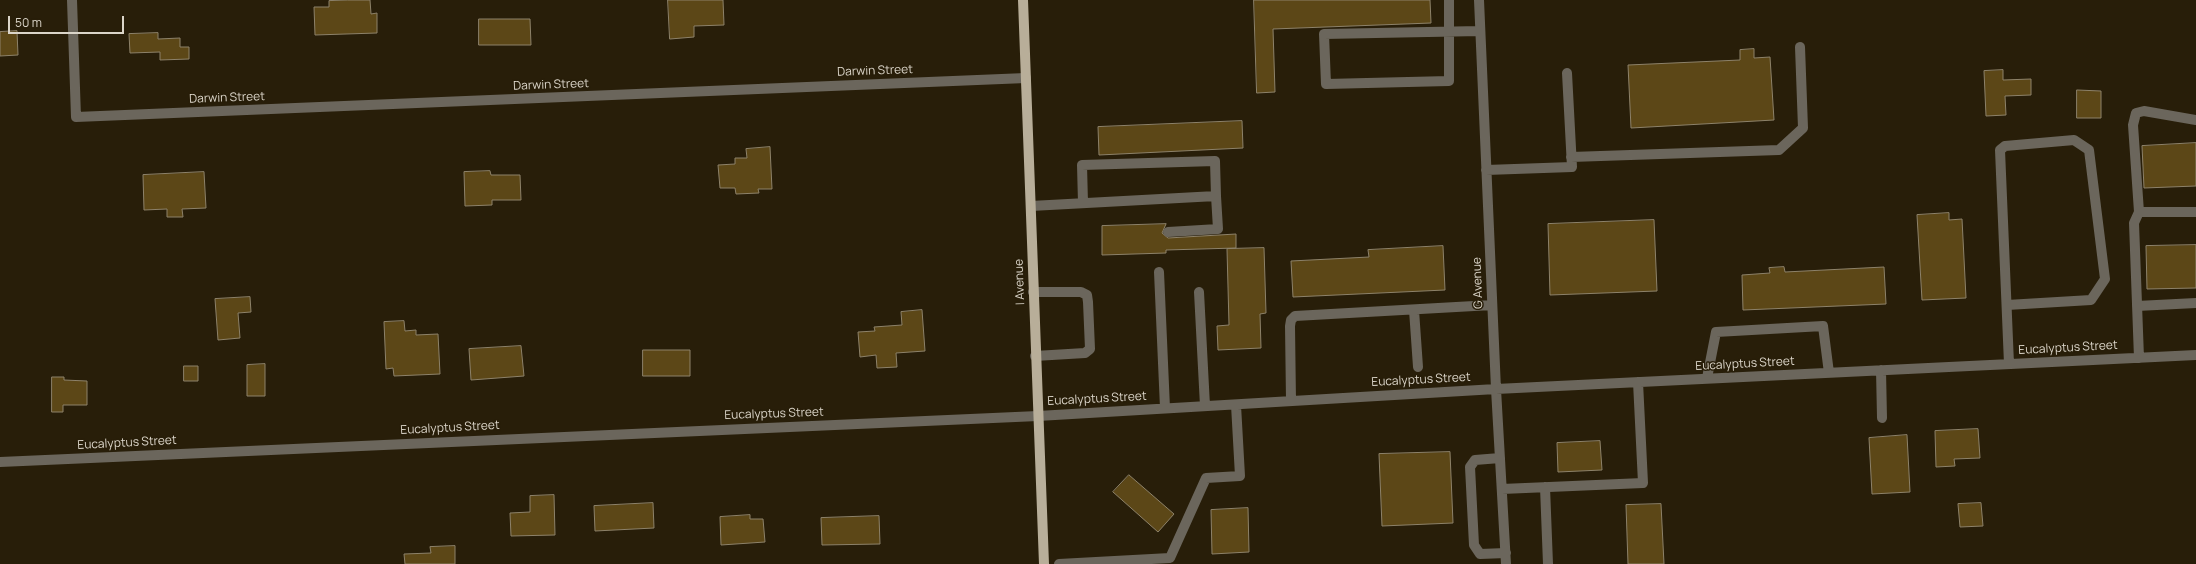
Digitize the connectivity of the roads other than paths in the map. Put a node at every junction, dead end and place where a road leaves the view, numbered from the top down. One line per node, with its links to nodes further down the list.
1 (72, 0): 9 (street, Darwin Street)
2 (1023, 0): 9 (main road, I Avenue)
3 (1449, 0): 5 (street)
4 (1479, 0): 6 (street, G Avenue)
5 (1449, 31): 5 (street); 6 (street)
6 (1480, 31): 12 (street, G Avenue)
7 (1800, 47): 11 (street)
8 (1568, 73): 11 (street)
9 (1026, 78): 15 (main road, I Avenue)
10 (2196, 120): 16 (street)
11 (1571, 157): 12 (street)
12 (1486, 170): 23 (street, G Avenue)
13 (1216, 196): 14 (street); 14 (street); 18 (street)
14 (1082, 203): 15 (street)
15 (1030, 206): 20 (main road, I Avenue)
16 (2139, 212): 17 (street); 25 (street)
17 (2196, 212)
18 (1168, 232)
19 (1159, 272): 40 (street)
20 (1033, 292): 28 (main road, I Avenue); 28 (street)
21 (1199, 292): 39 (street)
22 (2196, 303): 25 (street)
23 (1492, 305): 26 (street); 36 (street, G Avenue)
24 (2007, 305): 24 (street); 30 (street)
25 (2137, 306): 29 (street)
26 (1414, 310): 31 (street); 37 (street)
27 (2196, 355): 29 (street, Eucalyptus Street)
28 (1035, 356): 41 (main road, I Avenue)
29 (2139, 358): 30 (street, Eucalyptus Street)
30 (2009, 364): 32 (street, Eucalyptus Street)
31 (1418, 367)
32 (1881, 370): 33 (street, Eucalyptus Street); 42 (street)
33 (1828, 372): 34 (street, Eucalyptus Street); 34 (street)
34 (1707, 378): 35 (street, Eucalyptus Street)
35 (1638, 382): 36 (street, Eucalyptus Street); 45 (street)
36 (1496, 388): 37 (street, Eucalyptus Street); 43 (street, G Avenue)
37 (1291, 401): 38 (street, Eucalyptus Street)
38 (1236, 405): 39 (street, Eucalyptus Street); 49 (street)
39 (1205, 406): 40 (street, Eucalyptus Street)
40 (1165, 408): 41 (street, Eucalyptus Street)
41 (1038, 416): 44 (street, Eucalyptus Street); 48 (main road, I Avenue)
42 (1882, 418)
43 (1500, 458): 46 (street, G Avenue); 47 (street)
44 (0, 462)
45 (1545, 488): 46 (street); 51 (street)
46 (1502, 490): 47 (street, G Avenue)
47 (1506, 553): 50 (street, G Avenue)
48 (1044, 564)
49 (1059, 564)
50 (1506, 564)
51 (1548, 564)

